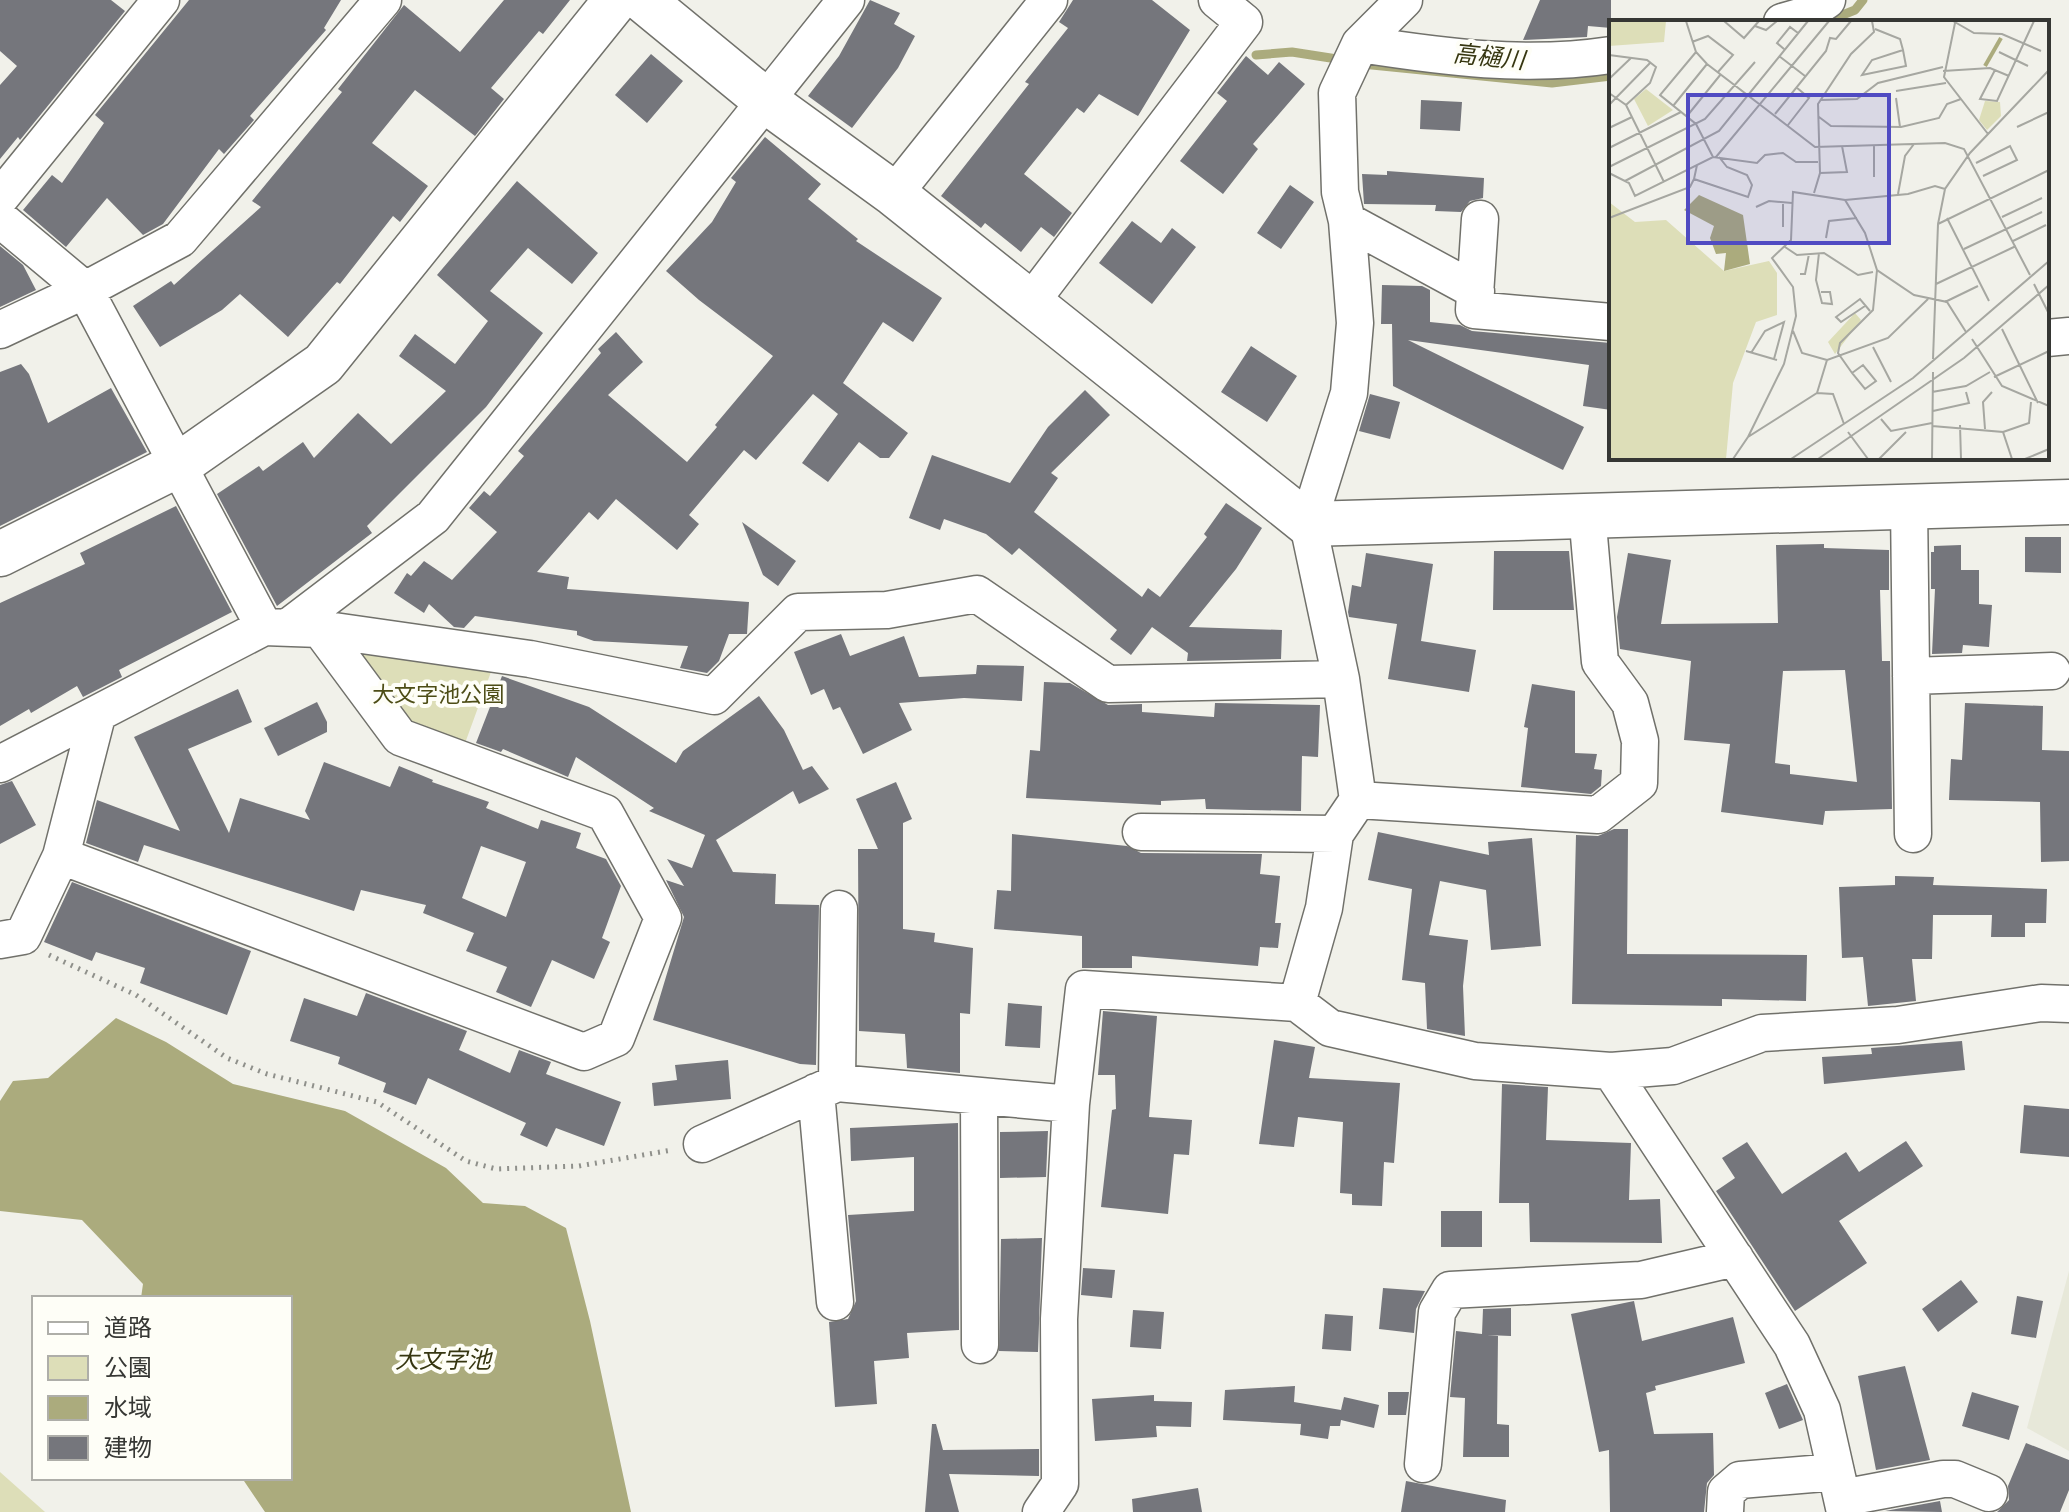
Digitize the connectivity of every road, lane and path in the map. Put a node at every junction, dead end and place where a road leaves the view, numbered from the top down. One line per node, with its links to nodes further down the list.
1 (161, 0): 15 (street)
2 (383, 0): 19 (street)
3 (616, 0): 26 (street)
4 (643, 0): 13 (street)
5 (846, 0): 13 (street)
6 (1049, 0): 14 (street)
7 (1217, 0): 21 (street)
8 (1404, 0): 11 (street)
9 (1827, 0): 10 (street)
10 (1789, 20)
11 (1360, 44): 12 (street); 18 (street)
12 (1609, 55)
13 (766, 101): 14 (street); 32 (street)
14 (894, 194): 21 (street)
15 (0, 198)
16 (0, 219): 19 (street)
17 (1480, 219): 20 (street)
18 (1347, 221): 20 (street); 30 (street)
19 (85, 290): 23 (street); 26 (street)
20 (1476, 291): 22 (street)
21 (1030, 303): 30 (street)
22 (1609, 322)
23 (0, 330)
24 (2069, 336): 25 (street)
25 (2049, 338)
26 (180, 464): 31 (street); 32 (street)
27 (2069, 502): 28 (street)
28 (1909, 505): 29 (street); 34 (street)
29 (1587, 513): 30 (street); 38 (street)
30 (1308, 524): 35 (street)
31 (0, 554)
32 (290, 628): 35 (street); 36 (street); 42 (street)
33 (2052, 671): 34 (street)
34 (1911, 676): 41 (street)
35 (1341, 679): 38 (street)
36 (97, 716): 37 (street); 42 (street)
37 (0, 764)
38 (1358, 800): 40 (street)
39 (1141, 832): 40 (street)
40 (1335, 834): 45 (street)
41 (1913, 834)
42 (61, 856): 44 (street)
43 (839, 909): 48 (street)
44 (11, 938): 51 (path)
45 (1297, 1003): 47 (street); 50 (street)
46 (2069, 1004): 47 (street)
47 (1611, 1071): 52 (street)
48 (827, 1087): 49 (street); 51 (street); 53 (street)
49 (979, 1096): 50 (street); 54 (street)
50 (1071, 1104): 58 (street)
51 (702, 1144)
52 (1735, 1258): 55 (street); 57 (street)
53 (835, 1302)
54 (980, 1345)
55 (1423, 1464)
56 (1989, 1493): 57 (street)
57 (1841, 1494): 59 (street)
58 (1041, 1512)
59 (1725, 1512)

